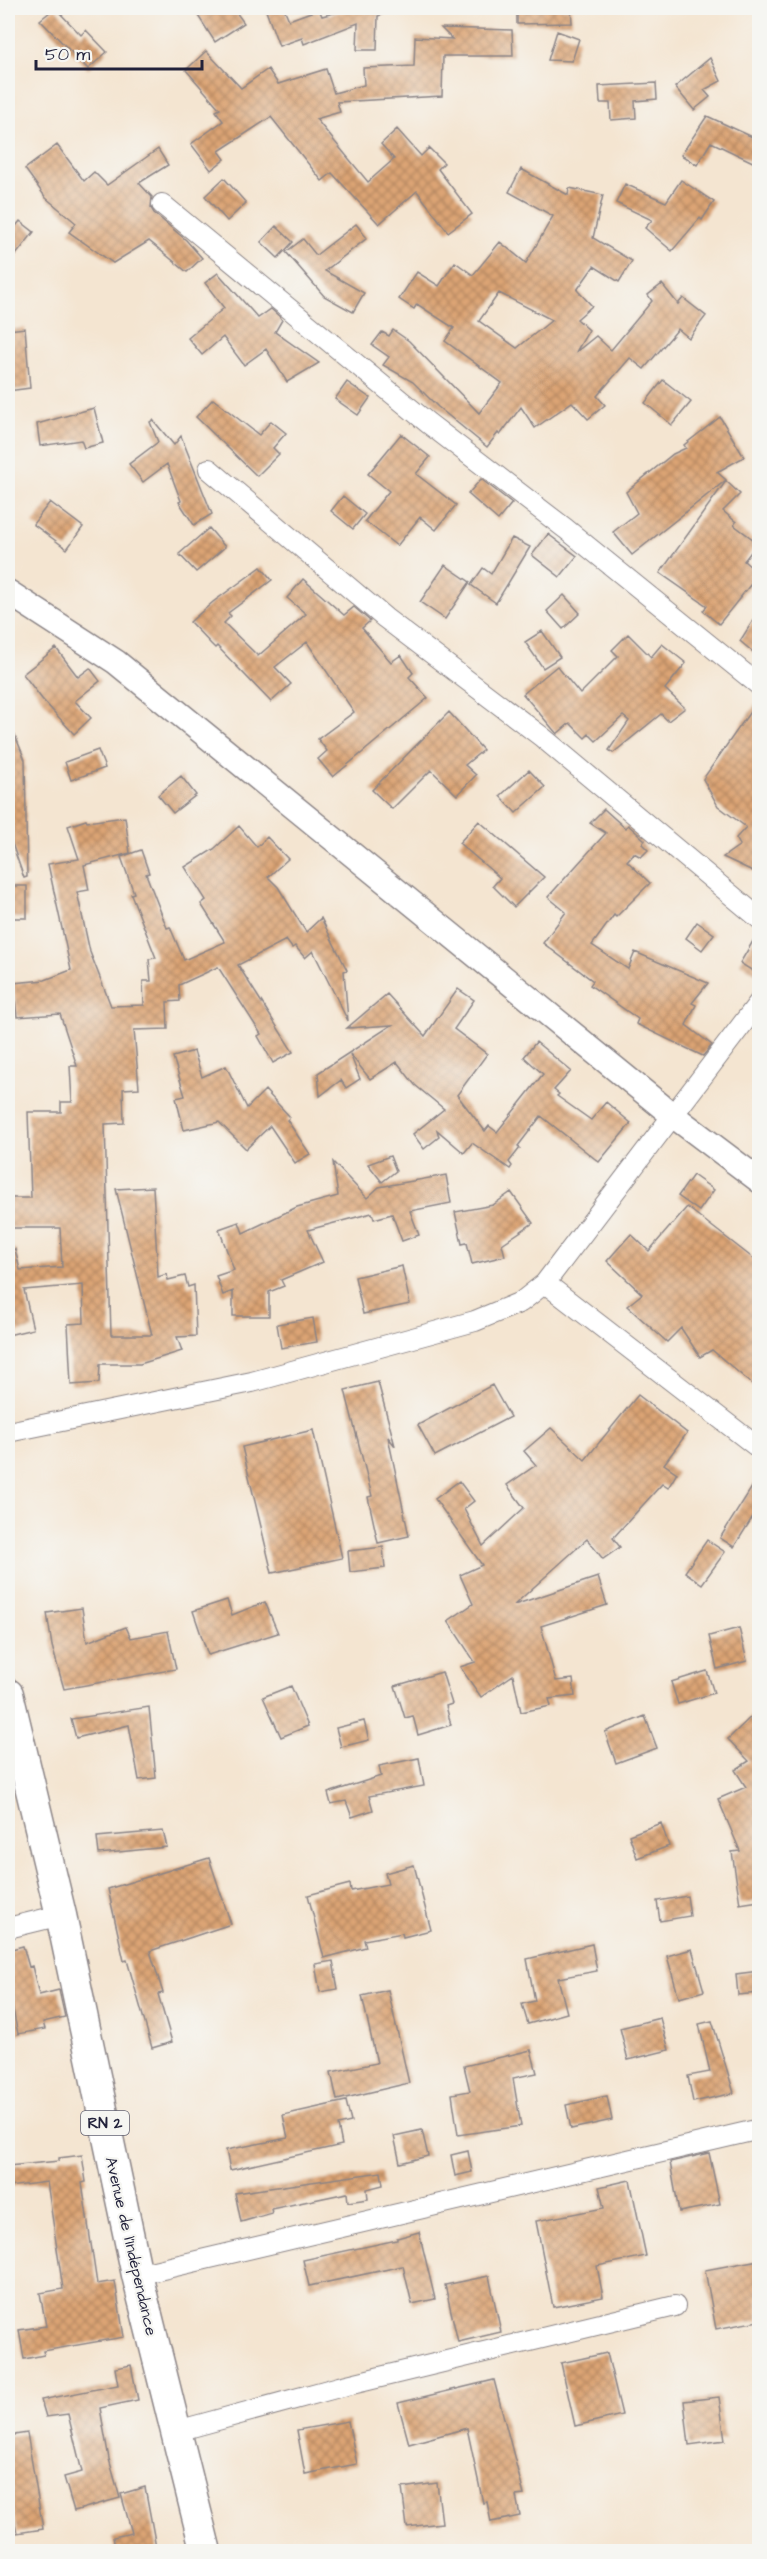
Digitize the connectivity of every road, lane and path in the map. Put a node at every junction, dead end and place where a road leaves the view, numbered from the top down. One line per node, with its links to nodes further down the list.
1 (162, 204): 4 (street)
2 (209, 469): 5 (street)
3 (8, 592): 7 (street)
4 (759, 686)
5 (759, 919)
6 (759, 1001): 7 (street)
7 (671, 1114): 8 (street); 9 (street)
8 (759, 1181)
9 (545, 1283): 10 (street); 11 (street)
10 (8, 1432)
11 (759, 1449)
12 (8, 1694): 13 (main road, Avenue de l'Indépendance / RN 2)
13 (62, 1915): 14 (street); 16 (main road, Avenue de l'Indépendance / RN 2)
14 (8, 1928)
15 (759, 2129): 16 (street)
16 (137, 2275): 18 (main road, Avenue de l'Indépendance / RN 2)
17 (675, 2306): 18 (street)
18 (177, 2431): 19 (main road, Avenue de l'Indépendance / RN 2)
19 (206, 2552)

